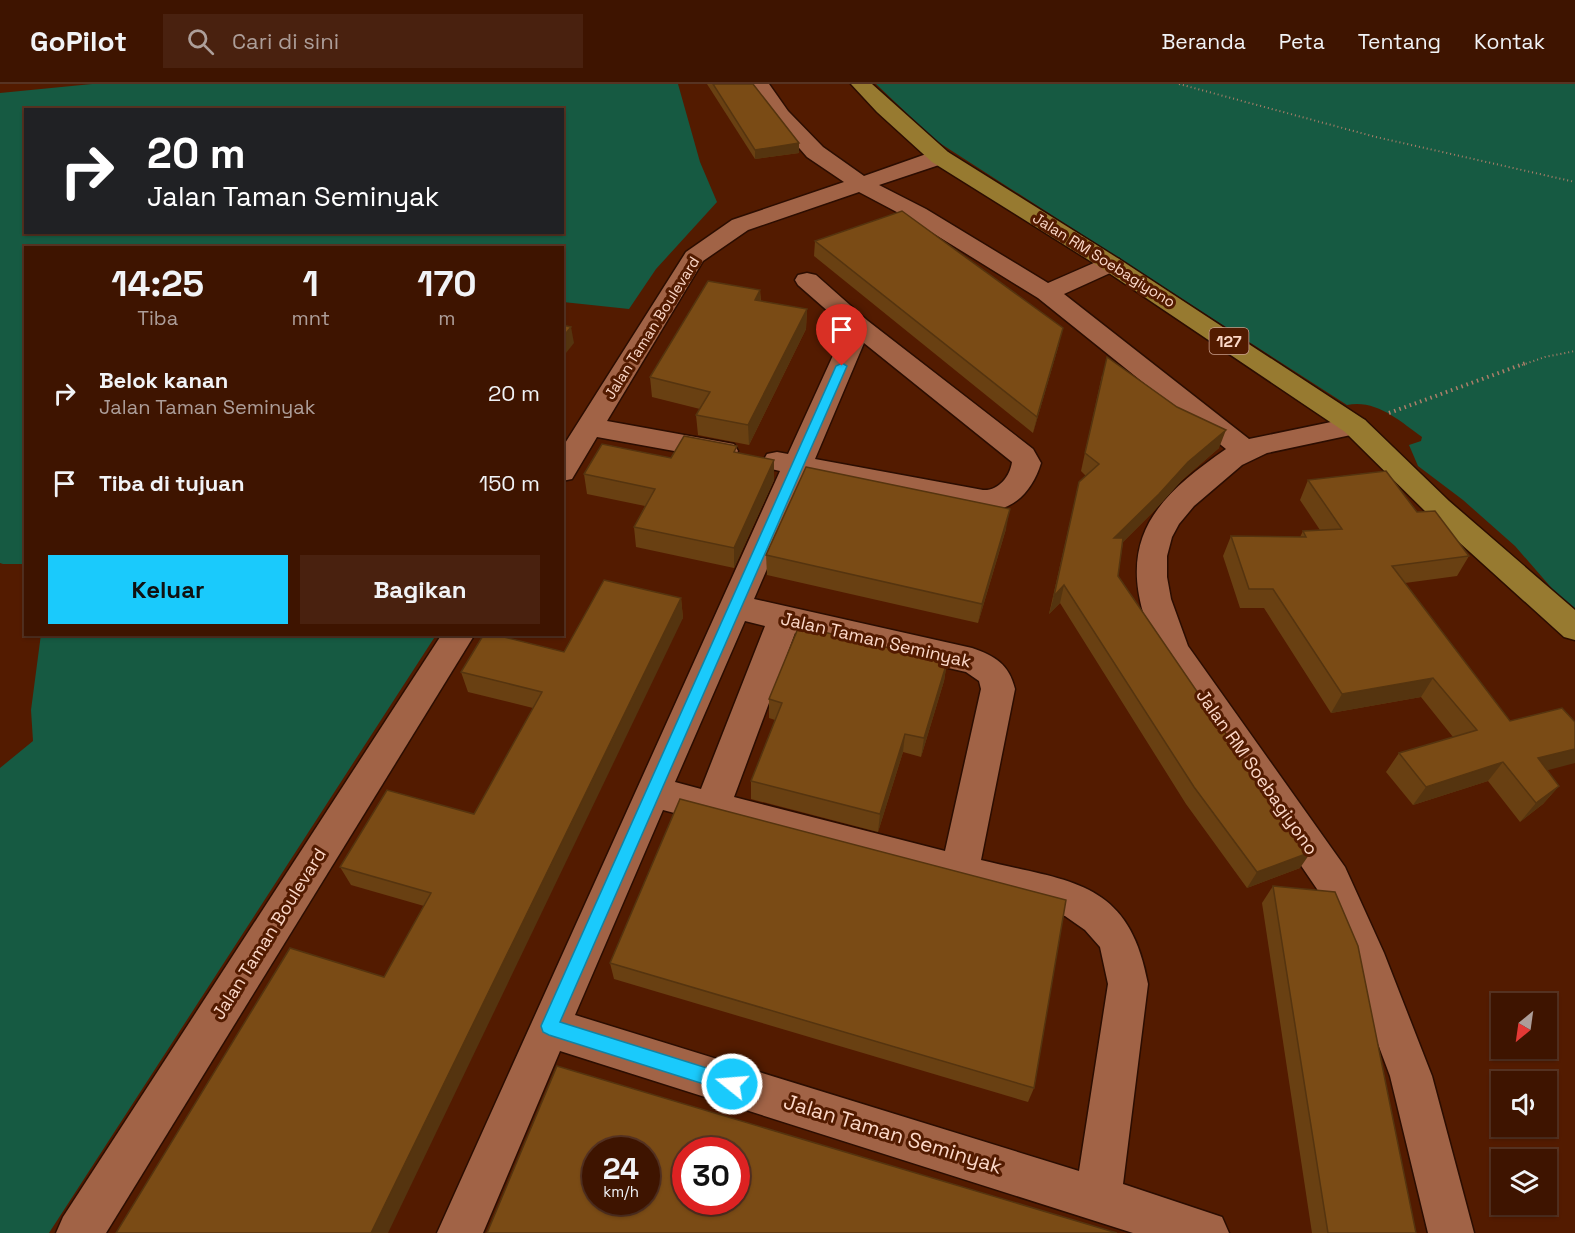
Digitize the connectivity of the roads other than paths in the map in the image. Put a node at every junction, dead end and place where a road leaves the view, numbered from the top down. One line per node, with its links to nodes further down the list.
1 (759, 84): 4 (street)
2 (861, 84): 3 (main road, Jalan RM Soebagiyono / 127)
3 (940, 157): 4 (street, Jalan Taman Boulevard); 5 (main road, Jalan RM Soebagiyono / 127)
4 (861, 184): 7 (street); 10 (street, Jalan Taman Boulevard)
5 (1111, 264): 7 (street); 9 (main road, Jalan RM Soebagiyono / 127)
6 (807, 280): 8 (street)
7 (1047, 293): 11 (street)
8 (859, 326): 12 (street); 12 (street)
9 (1355, 426): 11 (street, Jalan RM Soebagiyono); 16 (main road, Jalan RM Soebagiyono / 127)
10 (591, 427): 12 (street); 13 (street, Jalan Taman Boulevard)
11 (1245, 450): 26 (street, Jalan RM Soebagiyono)
12 (798, 465): 14 (street)
13 (564, 469)
14 (735, 607): 15 (street, Jalan Taman Seminyak); 18 (street)
15 (784, 618): 19 (street); 20 (street, Jalan Taman Seminyak)
16 (1575, 628)
17 (458, 636): 23 (street, Jalan Taman Boulevard)
18 (653, 792): 19 (street); 21 (street)
19 (712, 807): 20 (street)
20 (960, 870): 22 (street)
21 (549, 1026): 22 (street, Jalan Taman Seminyak); 24 (street)
22 (1098, 1199): 25 (street, Jalan Taman Seminyak)
23 (79, 1233)
24 (460, 1233)
25 (1206, 1233)
26 (1451, 1233)

